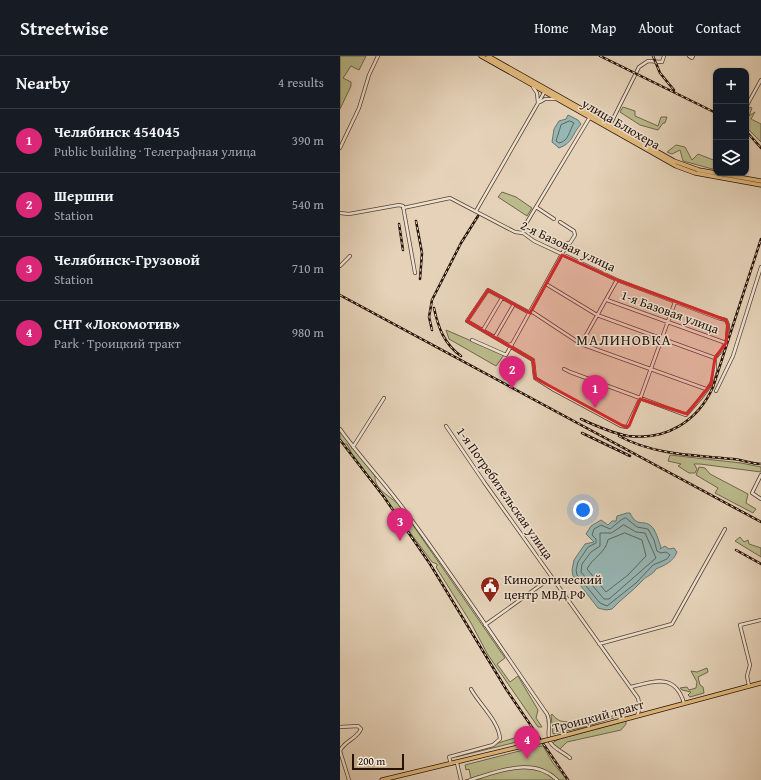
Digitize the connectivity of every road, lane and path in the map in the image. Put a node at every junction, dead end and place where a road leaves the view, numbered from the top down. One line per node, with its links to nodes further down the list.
1 (378, 56): 13 (street)
2 (481, 56): 6 (main road, улица Блюхера)
3 (488, 56): 11 (main road, улица Блюхера)
4 (664, 56): 12 (street)
5 (761, 80): 10 (street)
6 (530, 82): 7 (main road, улица Блюхера); 9 (street)
7 (545, 91): 8 (main road, улица Блюхера); 9 (street)
8 (561, 100): 9 (street); 11 (main road, улица Блюхера)
9 (538, 103): 18 (street)
10 (748, 104)
11 (590, 116): 12 (main road, улица Блюхера); 16 (street)
12 (609, 127): 14 (main road, улица Блюхера); 15 (main road, улица Блюхера)
13 (340, 148)
14 (761, 181)
15 (761, 185)
16 (536, 207): 20 (street); 22 (street)
17 (403, 208): 18 (street, 2-я Базовая улица); 19 (street, 2-я Базовая улица); 27 (street)
18 (476, 211): 22 (street, 2-я Базовая улица)
19 (340, 213)
20 (554, 219)
21 (560, 222): 23 (street)
22 (523, 233): 23 (street, 2-я Базовая улица)
23 (562, 255): 28 (street, 2-я Базовая улица); 29 (street)
24 (350, 256): 25 (street)
25 (340, 266)
26 (761, 267): 48 (street)
27 (415, 273)
28 (618, 280): 31 (street); 32 (street, 2-я Базовая улица)
29 (546, 284): 34 (street); 35 (street)
30 (502, 298): 33 (street); 37 (street); 37 (street)
31 (607, 300): 35 (street); 36 (street, 1-я Базовая улица)
32 (675, 302): 36 (street); 41 (street, 2-я Базовая улица)
33 (514, 304): 34 (street); 38 (street)
34 (530, 312): 42 (street); 43 (street)
35 (597, 316): 39 (street); 42 (street)
36 (667, 321): 39 (street); 41 (street, 1-я Базовая улица)
37 (483, 330): 38 (street)
38 (495, 337): 43 (street)
39 (660, 339): 44 (street); 45 (street)
40 (472, 340): 43 (street)
41 (726, 343): 44 (street)
42 (581, 344): 45 (street)
43 (512, 345): 50 (street)
44 (715, 358): 47 (street)
45 (650, 368): 47 (street); 50 (street)
46 (564, 369): 50 (street)
47 (706, 389): 50 (street)
48 (716, 391)
49 (384, 398): 53 (street)
50 (640, 399)
51 (446, 426): 57 (street, 1-я Потребительская улица)
52 (340, 429): 53 (street)
53 (353, 447): 59 (street)
54 (761, 475): 55 (street)
55 (761, 499)
56 (725, 529): 60 (street)
57 (552, 577): 59 (street); 60 (street, 1-я Потребительская улица)
58 (761, 620): 62 (street)
59 (485, 625): 68 (street)
60 (599, 644): 63 (street, 1-я Потребительская улица)
61 (761, 683): 62 (main road, Троицкий тракт)
62 (749, 686): 65 (main road, Троицкий тракт)
63 (631, 687): 65 (street); 66 (street, 1-я Потребительская улица)
64 (471, 689): 70 (street)
65 (684, 703): 66 (main road, Троицкий тракт)
66 (637, 716): 69 (main road, Троицкий тракт, bridge)
67 (340, 727): 71 (street)
68 (570, 758)
69 (457, 763): 70 (main road, Троицкий тракт); 73 (street)
70 (451, 764): 72 (main road, Троицкий тракт)
71 (349, 780)
72 (382, 780)
73 (461, 780)
74 (470, 780): 75 (street)
75 (557, 780)

